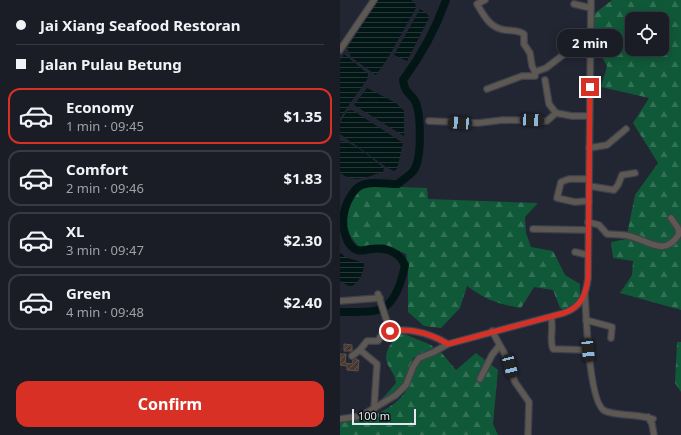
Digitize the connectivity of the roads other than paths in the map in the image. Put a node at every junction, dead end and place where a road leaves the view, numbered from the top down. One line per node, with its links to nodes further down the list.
1 (374, 0): 7 (street)
2 (485, 0): 8 (street)
3 (591, 0): 5 (street)
4 (574, 4): 5 (street)
5 (591, 8): 6 (street)
6 (590, 41): 8 (street); 12 (street)
7 (340, 50)
8 (535, 72): 10 (street)
9 (545, 80): 11 (street)
10 (487, 89)
11 (556, 113): 12 (street); 13 (street)
12 (589, 116): 15 (street)
13 (429, 120)
14 (626, 129): 15 (street)
15 (590, 148): 17 (street)
16 (635, 173): 18 (street)
17 (589, 179): 18 (street); 19 (street)
18 (589, 186): 19 (street)
19 (589, 201): 21 (street)
20 (671, 218): 21 (street)
21 (588, 222): 23 (street)
22 (533, 229): 23 (street)
23 (588, 230): 25 (street)
24 (575, 252): 25 (street)
25 (588, 255): 26 (street)
26 (585, 295): 28 (street); 29 (street)
27 (340, 301): 30 (street)
28 (551, 317): 31 (street); 36 (street)
29 (586, 320): 32 (street); 36 (street)
30 (390, 331): 33 (street); 35 (street)
31 (492, 331): 33 (street); 34 (street)
32 (611, 338)
33 (448, 344): 39 (street)
34 (499, 346): 38 (street); 41 (street)
35 (360, 350): 37 (street); 39 (street)
36 (588, 350): 42 (street)
37 (352, 356)
38 (480, 379)
39 (374, 408): 40 (street)
40 (340, 418)
41 (528, 435)
42 (654, 435)

